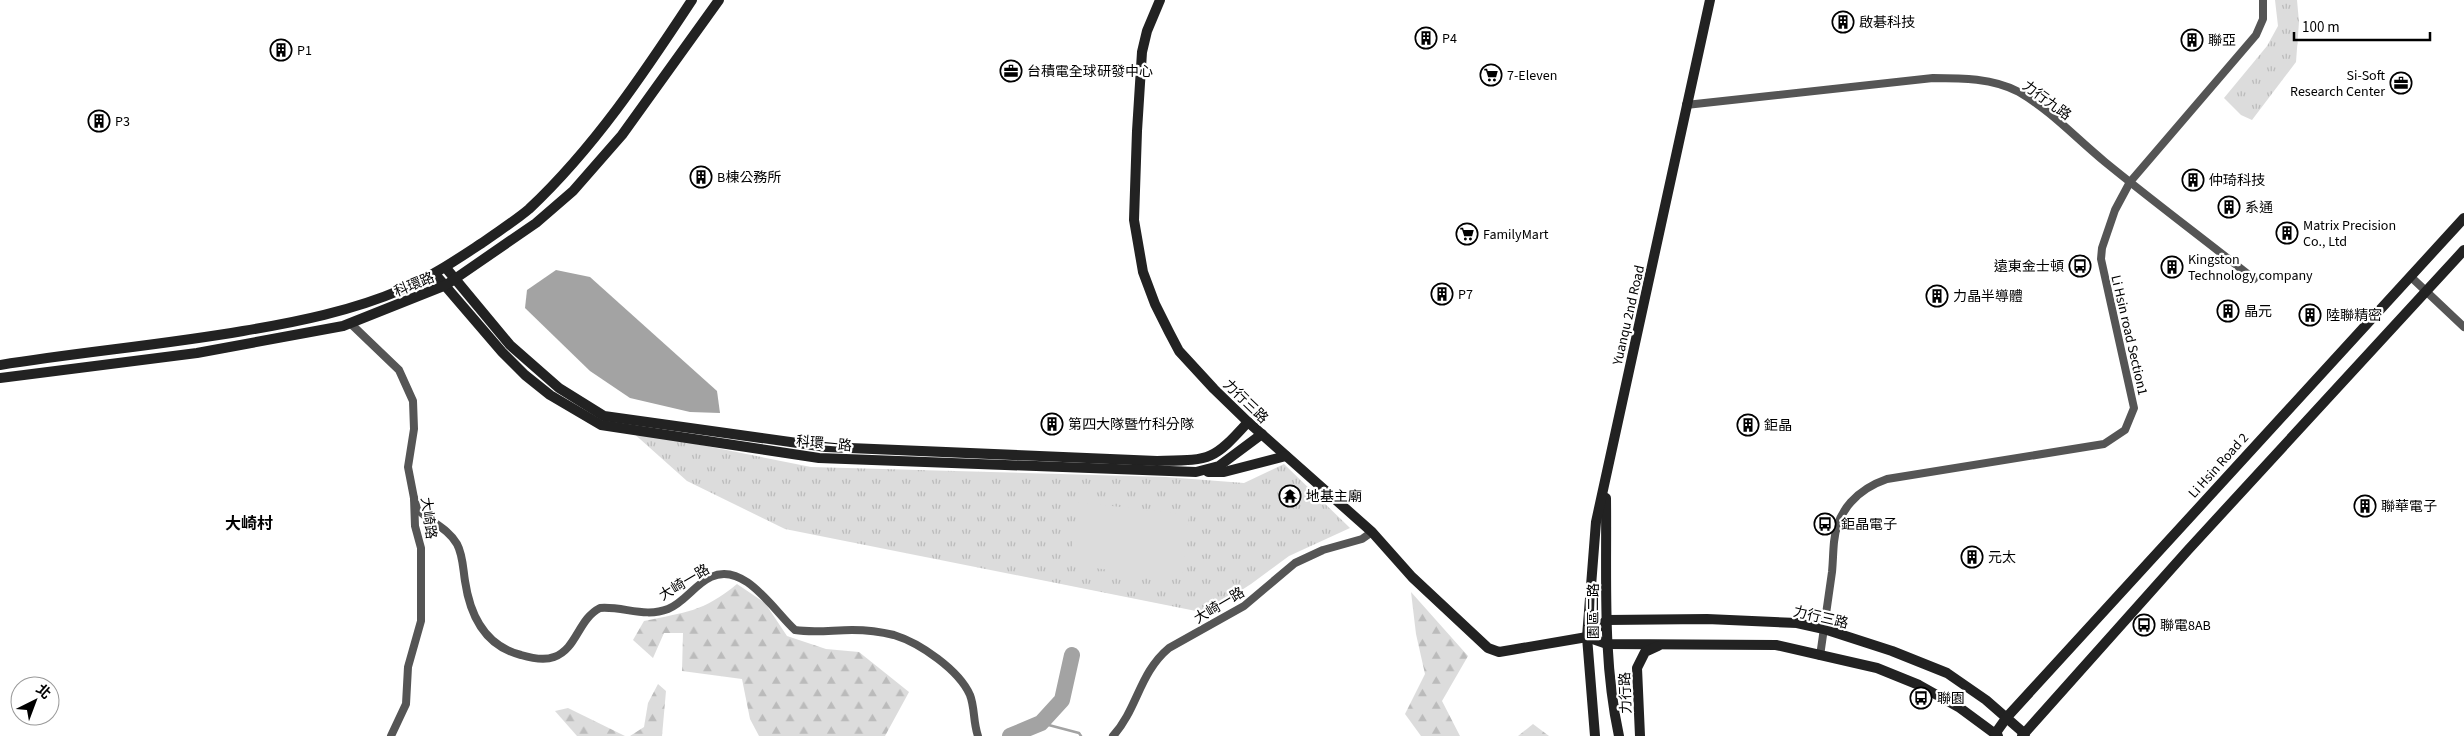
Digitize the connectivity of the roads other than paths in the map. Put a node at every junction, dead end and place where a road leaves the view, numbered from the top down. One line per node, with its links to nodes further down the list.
1 (692, 0): 10 (street, 科環路)
2 (719, 0): 14 (street, 科環路)
3 (1160, 0): 20 (street, 力行三路)
4 (1710, 0): 6 (street, Yuanqu 2nd Road)
5 (2263, 0): 7 (street, Li Hsin road Section1)
6 (1686, 105): 7 (street, 力行九路); 24 (street, Yuanqu 2nd Road)
7 (2130, 182): 13 (street, 力行九路); 28 (street, Li Hsin road Section1)
8 (2464, 218): 12 (street, Li Hsin Road 2)
9 (2464, 250): 15 (street)
10 (446, 268): 11 (street, 科環路); 14 (street, 科環一路)
11 (435, 274): 14 (street, 科環一路); 18 (street, 科環路)
12 (2411, 277): 15 (street); 33 (street, Li Hsin Road 2)
13 (2254, 279)
14 (451, 283): 16 (street, 科環路); 20 (street, 科環一路); 23 (street, 科環一路)
15 (2426, 292): 17 (street); 35 (street)
16 (350, 323): 19 (street, 科環路); 25 (street, 大崎路)
17 (2464, 327)
18 (0, 365)
19 (0, 378)
20 (1248, 422): 21 (street, 力行三路)
21 (1262, 434): 22 (street, 力行三路); 23 (street, 科環一路)
22 (1286, 456): 23 (street); 26 (street, 力行三路)
23 (1202, 472)
24 (1606, 485): 27 (street, 園區二路); 29 (street, Yuanqu 2nd Road)
25 (414, 498): 36 (street, 大崎路); 37 (street, 大崎一路)
26 (1372, 532): 29 (street, 力行三路); 38 (street, 大崎一路)
27 (1607, 620): 28 (street, 力行三路); 29 (street); 30 (street, 園區二路)
28 (1824, 629): 32 (street, Li Hsin road Section1); 33 (street, 力行三路)
29 (1587, 637): 30 (street, 力行三路); 39 (street, 園區二路)
30 (1607, 644): 31 (street, 力行三路); 40 (street, 園區二路)
31 (1674, 644): 32 (street, 力行三路); 41 (street, 力行路)
32 (1820, 656): 34 (street, 力行三路)
33 (2007, 717): 34 (street, Li Hsin Road 2); 35 (street, 力行三路)
34 (1996, 735)
35 (2025, 735)
36 (391, 736)
37 (978, 736)
38 (1113, 736)
39 (1595, 736)
40 (1618, 736)
41 (1640, 736)

